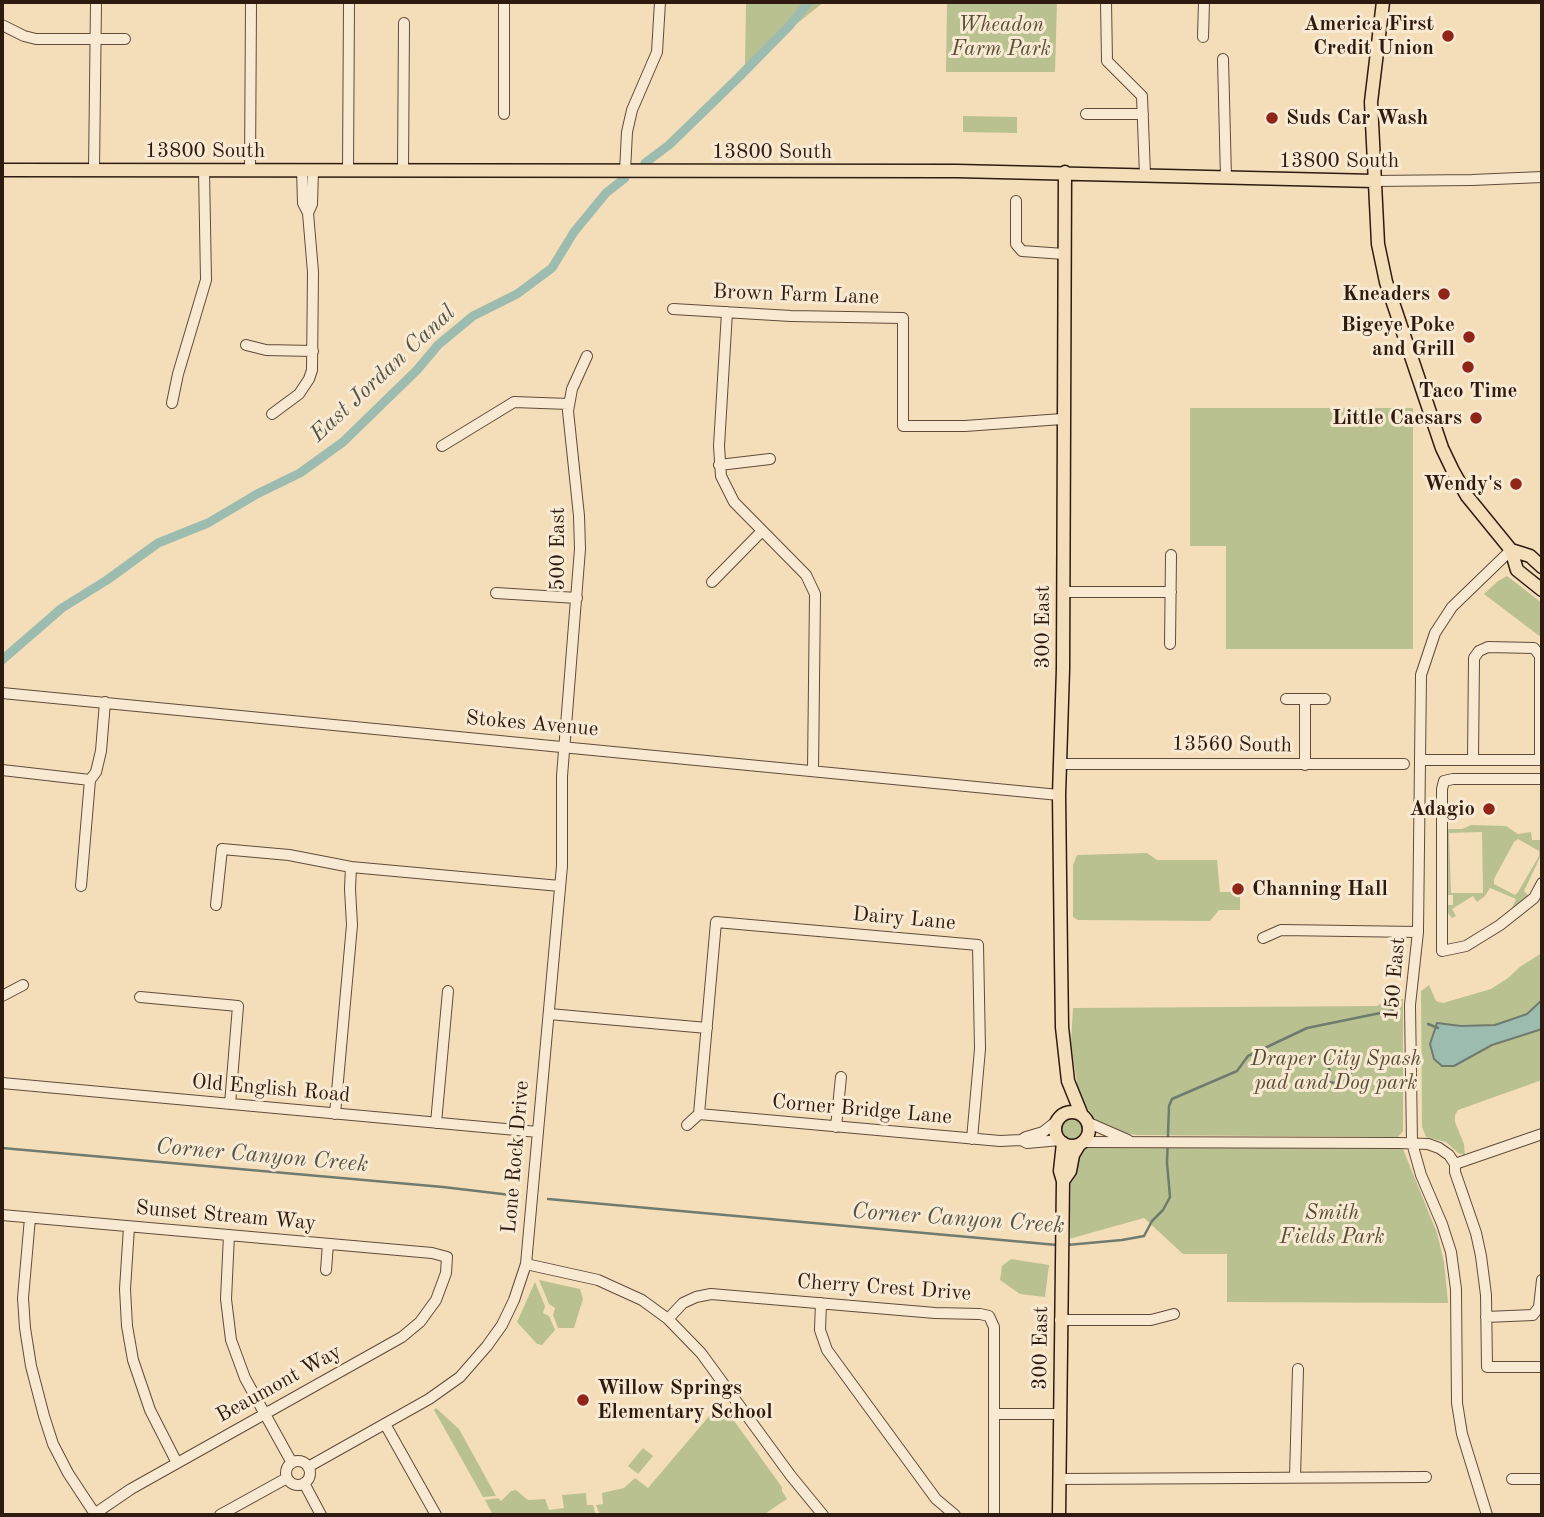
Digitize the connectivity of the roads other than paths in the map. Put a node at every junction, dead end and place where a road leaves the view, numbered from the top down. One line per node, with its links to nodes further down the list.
1 (96, 2): 12 (street)
2 (251, 2): 21 (street)
3 (349, 2): 23 (street)
4 (504, 2): 15 (street)
5 (660, 2): 25 (street)
6 (1106, 2): 17 (street)
7 (1204, 2): 11 (street)
8 (1383, 2): 30 (main road)
9 (404, 23): 24 (street)
10 (2, 25): 12 (street)
11 (1203, 37)
12 (95, 38): 13 (street); 19 (street)
13 (125, 39)
14 (1223, 59): 29 (street)
15 (504, 114)
16 (1086, 114): 17 (street)
17 (1143, 114): 27 (street)
18 (2, 170): 19 (main road, 13800 South)
19 (94, 170): 20 (main road, 13800 South)
20 (204, 170): 21 (main road, 13800 South); 38 (street)
21 (250, 170): 22 (main road, 13800 South)
22 (308, 170): 23 (main road, 13800 South); 36 (street)
23 (348, 170): 24 (main road, 13800 South)
24 (403, 170): 25 (main road, 13800 South)
25 (625, 171): 26 (main road, 13800 South)
26 (1065, 172): 27 (main road, 13800 South); 32 (main road, 300 East)
27 (1145, 175): 29 (main road, 13800 South)
28 (1542, 177): 30 (street, 13800 South)
29 (1226, 178): 30 (main road, 13800 South)
30 (1374, 181): 46 (main road)
31 (1016, 201): 32 (street)
32 (1064, 254): 41 (main road, 300 East)
33 (673, 309): 34 (street, Brown Farm Lane)
34 (727, 312): 41 (street, Brown Farm Lane); 44 (street)
35 (246, 345): 36 (street)
36 (313, 351): 40 (street)
37 (587, 356): 39 (street, 500 East)
38 (172, 403)
39 (569, 404): 42 (street); 54 (street, 500 East)
40 (272, 414)
41 (1062, 419): 51 (main road, 300 East)
42 (442, 446)
43 (770, 459): 44 (street)
44 (719, 465): 45 (street)
45 (762, 531): 49 (street); 69 (street)
46 (1511, 550): 48 (main road); 50 (main road); 62 (street, 150 East)
47 (1171, 555): 52 (street)
48 (1542, 567)
49 (712, 582)
50 (1542, 590)
51 (1063, 592): 52 (street); 65 (main road, 300 East)
52 (1171, 592): 55 (street)
53 (496, 593): 54 (street)
54 (577, 598): 61 (street, 500 East)
55 (1170, 644)
56 (2, 693): 60 (street, Stokes Avenue)
57 (1286, 699): 58 (street)
58 (1305, 699): 59 (street); 67 (street)
59 (1325, 699)
60 (105, 702): 61 (street, Stokes Avenue); 71 (street)
61 (565, 746): 69 (street, Stokes Avenue); 76 (street, Lone Rock Drive)
62 (1420, 760): 63 (street); 78 (street, 150 East)
63 (1473, 760): 64 (street); 64 (street)
64 (1541, 760)
65 (1060, 764): 67 (street, 13560 South); 72 (main road, 300 East)
66 (1404, 764): 67 (street, 13560 South)
67 (1305, 765)
68 (2, 770): 71 (street)
69 (813, 770): 72 (street, Stokes Avenue)
70 (1542, 779): 74 (street)
71 (90, 780): 75 (street)
72 (1059, 794): 87 (main road, 300 East)
73 (351, 867): 76 (street); 77 (street); 90 (street)
74 (1542, 883)
75 (81, 886)
76 (560, 886): 84 (street, Lone Rock Drive)
77 (216, 905)
78 (1418, 932): 79 (street); 104 (street, 150 East)
79 (1262, 939)
80 (23, 985): 82 (street)
81 (448, 992): 94 (street)
82 (2, 996)
83 (140, 997): 89 (street)
84 (548, 1014): 85 (street); 97 (street, Lone Rock Drive)
85 (707, 1028): 91 (street); 99 (street, Dairy Lane)
86 (841, 1077): 96 (street)
87 (1068, 1081): 92 (main road, 300 East); 93 (main road, 300 East)
88 (2, 1083): 89 (street, Old English Road)
89 (230, 1104): 90 (street, Old English Road)
90 (335, 1114): 94 (street, Old English Road)
91 (699, 1114): 95 (street); 96 (street, Corner Bridge Lane)
92 (1060, 1117): 93 (main road); 100 (street, Corner Bridge Lane); 102 (main road)
93 (1085, 1118): 101 (street); 103 (main road)
94 (436, 1123): 97 (street, Old English Road)
95 (687, 1125)
96 (836, 1127): 99 (street, Corner Bridge Lane)
97 (538, 1132): 113 (street, Lone Rock Drive)
98 (1542, 1133): 105 (street)
99 (972, 1139): 100 (street, Corner Bridge Lane)
100 (1021, 1140): 102 (street, Corner Bridge Lane)
101 (1128, 1140): 103 (street); 104 (street)
102 (1061, 1142): 103 (main road); 106 (main road, 300 East)
103 (1081, 1143): 106 (main road, 300 East)
104 (1412, 1143): 105 (street); 145 (street, 150 East)
105 (1455, 1164): 118 (street)
106 (1063, 1181): 120 (main road, 300 East)
107 (2, 1215): 108 (street, Sunset Stream Way)
108 (30, 1218): 109 (street, Sunset Stream Way); 137 (street)
109 (129, 1227): 110 (street, Sunset Stream Way); 127 (street)
110 (229, 1235): 111 (street, Sunset Stream Way); 125 (street)
111 (328, 1244): 112 (street, Sunset Stream Way); 114 (street)
112 (447, 1257): 125 (street, Beaumont Way)
113 (526, 1264): 119 (street); 126 (street, Lone Rock Drive)
114 (326, 1270)
115 (1542, 1280): 118 (street)
116 (821, 1303): 119 (street, Cherry Crest Drive); 123 (street, Cherry Crest Drive); 142 (street)
117 (1174, 1314): 120 (street)
118 (1486, 1317): 121 (street)
119 (668, 1319): 141 (street)
120 (1060, 1320): 124 (main road, 300 East)
121 (1542, 1367)
122 (1298, 1369): 130 (street)
123 (994, 1413): 124 (street); 143 (street, Cherry Crest Drive)
124 (1059, 1413): 133 (main road, 300 East)
125 (265, 1414): 127 (street, Beaumont Way); 128 (street)
126 (385, 1424): 129 (street, Lone Rock Drive); 140 (street)
127 (177, 1463): 137 (street, Beaumont Way)
128 (292, 1463): 129 (street); 131 (street)
129 (308, 1467): 136 (street)
130 (1295, 1477): 132 (street); 133 (street)
131 (287, 1478): 136 (street); 138 (street)
132 (1426, 1478)
133 (1059, 1479): 144 (main road, 300 East)
134 (1512, 1479): 135 (street)
135 (1542, 1479)
136 (304, 1483): 139 (street)
137 (94, 1515)
138 (220, 1515)
139 (321, 1515)
140 (436, 1515)
141 (823, 1515)
142 (955, 1515)
143 (994, 1515)
144 (1059, 1515)
145 (1487, 1515)

